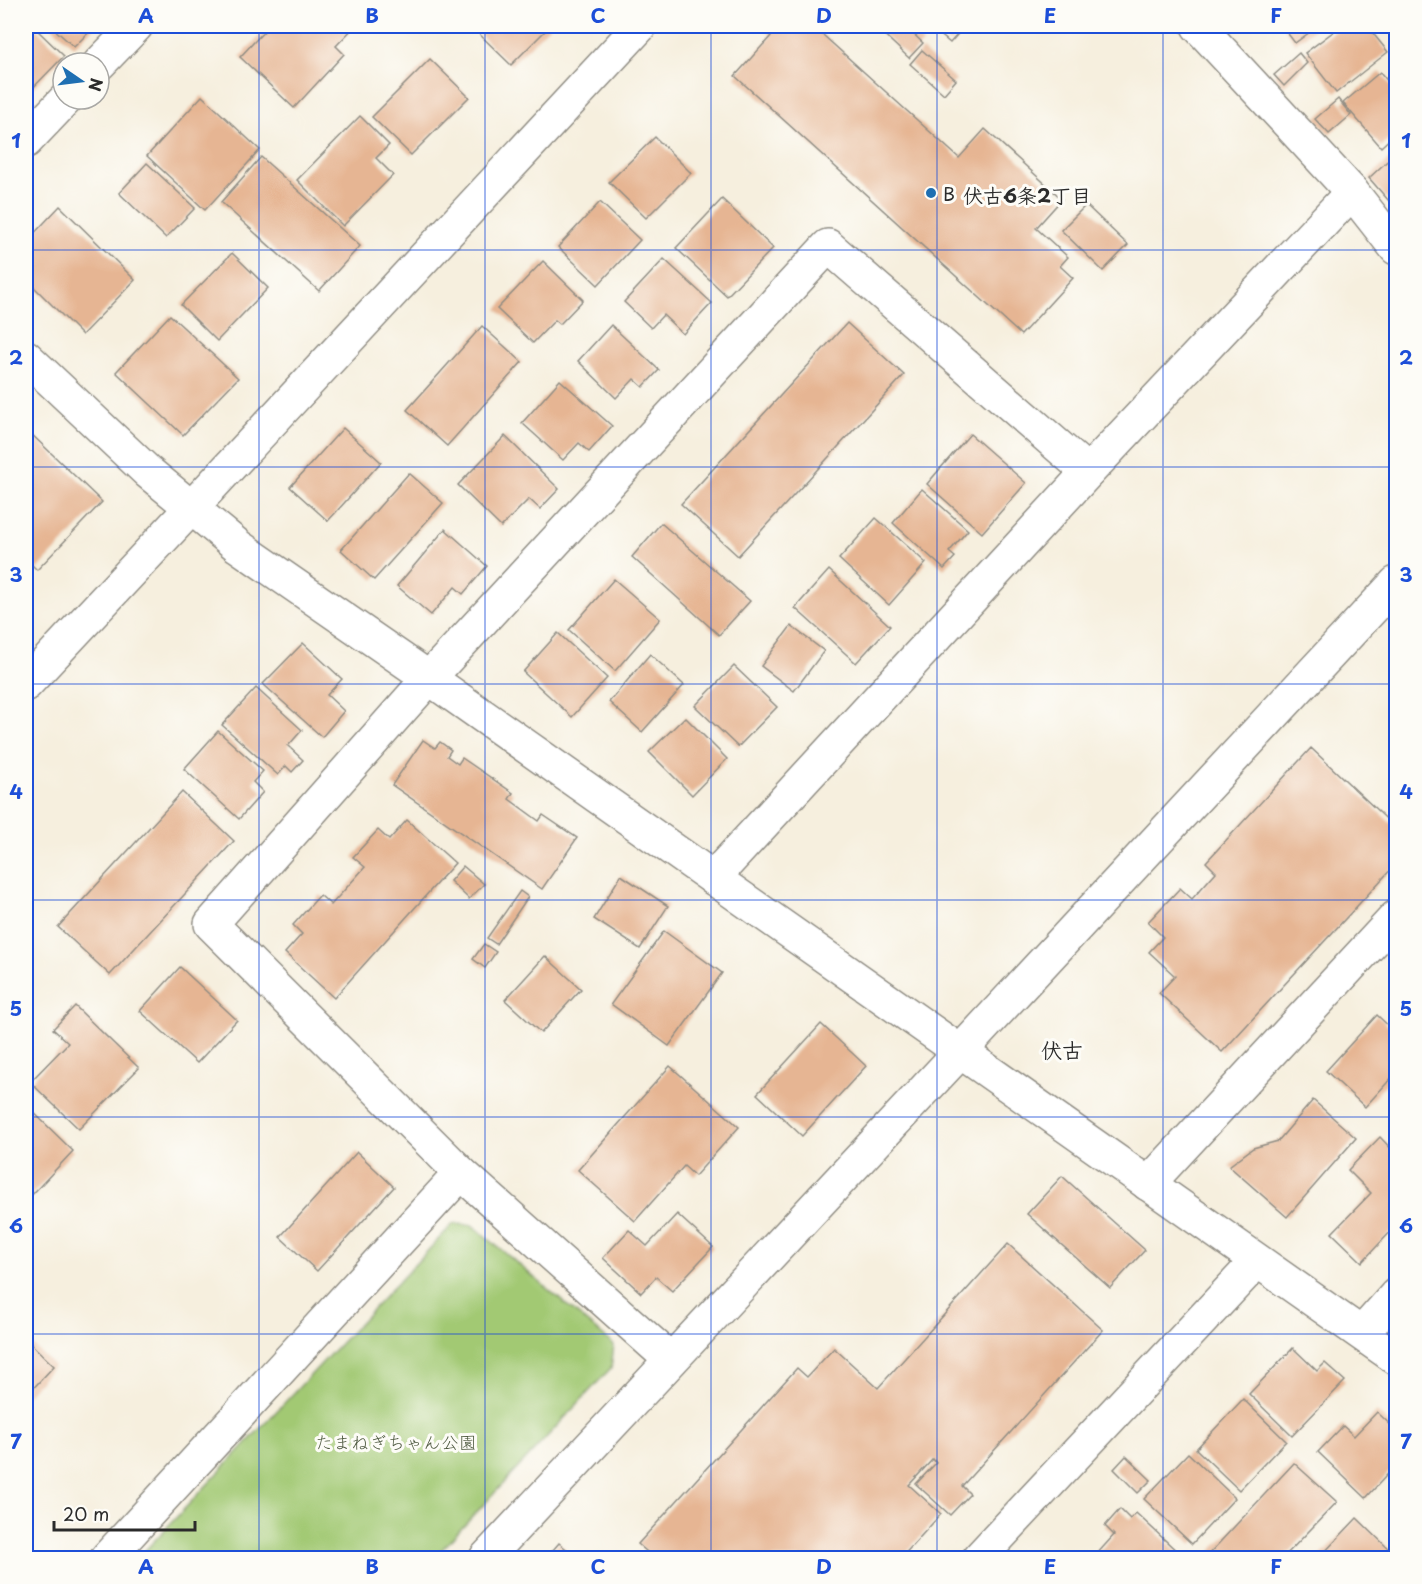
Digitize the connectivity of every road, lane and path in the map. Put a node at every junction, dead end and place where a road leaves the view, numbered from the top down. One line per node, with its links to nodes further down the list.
1 (136, 26): 4 (street)
2 (640, 26): 11 (street)
3 (1198, 26): 7 (street)
4 (111, 52)
5 (55, 111): 6 (street)
6 (26, 141)
7 (1352, 192): 8 (street); 10 (street)
8 (1396, 248)
9 (26, 357): 11 (street)
10 (1088, 472): 13 (street); 15 (street)
11 (192, 507): 13 (street); 14 (street)
12 (1396, 583): 17 (street)
13 (429, 678): 15 (street); 18 (street)
14 (26, 684)
15 (713, 878): 17 (street)
16 (1396, 917): 19 (street)
17 (960, 1052): 19 (street); 24 (street)
18 (461, 1173): 24 (street); 25 (street)
19 (1148, 1184): 20 (street)
20 (1257, 1261): 22 (street); 27 (street)
21 (1396, 1295): 22 (street)
22 (1362, 1333): 23 (street)
23 (1396, 1358)
24 (671, 1360): 26 (street)
25 (107, 1558)
26 (486, 1558)
27 (979, 1558)

